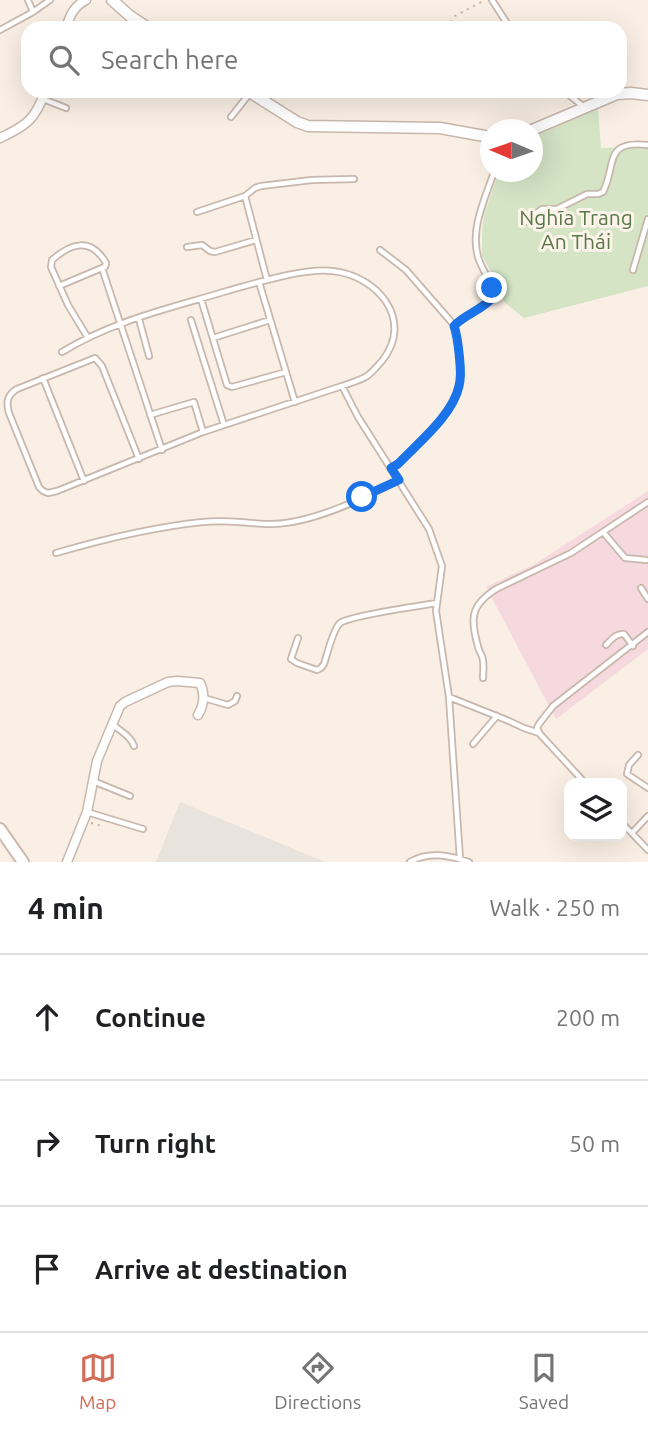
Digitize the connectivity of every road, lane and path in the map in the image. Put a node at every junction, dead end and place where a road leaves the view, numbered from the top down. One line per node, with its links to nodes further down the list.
1 (29, 0): 7 (lane)
2 (50, 0): 7 (lane)
3 (86, 0): 8 (street)
4 (112, 0): 9 (street)
5 (485, 0): 10 (path)
6 (492, 0): 11 (lane)
7 (33, 12): 12 (lane)
8 (69, 21)
9 (138, 21)
10 (452, 21)
11 (506, 21)
12 (0, 30)
13 (627, 93): 14 (street)
14 (648, 95)
15 (43, 98): 26 (street)
16 (49, 98): 21 (lane)
17 (245, 98): 23 (lane)
18 (259, 98): 25 (street)
19 (573, 98): 22 (lane)
20 (608, 98): 22 (street)
21 (66, 108)
22 (585, 108): 24 (street)
23 (231, 117)
24 (543, 126)
25 (480, 135)
26 (0, 138)
27 (648, 145): 33 (lane)
28 (354, 179): 30 (lane)
29 (491, 182): 47 (lane)
30 (245, 196): 31 (lane); 34 (lane)
31 (197, 212)
32 (648, 219): 38 (lane)
33 (525, 222)
34 (256, 240): 35 (lane); 39 (lane)
35 (187, 247)
36 (380, 250): 47 (lane)
37 (103, 268): 41 (lane); 41 (lane); 46 (lane)
38 (634, 270)
39 (267, 280): 40 (lane); 54 (lane)
40 (259, 282): 42 (lane); 45 (lane)
41 (59, 286): 48 (lane)
42 (201, 299): 43 (lane); 49 (lane)
43 (139, 318): 46 (lane); 51 (lane)
44 (191, 320): 57 (lane)
45 (270, 320): 49 (lane); 52 (lane)
46 (120, 324): 48 (lane); 56 (lane)
47 (454, 326): 61 (lane)
48 (88, 338): 50 (lane)
49 (213, 338): 52 (lane)
50 (62, 352)
51 (149, 356)
52 (286, 372): 55 (lane)
53 (43, 379): 60 (lane); 63 (lane); 63 (lane)
54 (342, 386): 55 (lane); 61 (lane)
55 (295, 402): 57 (lane)
56 (150, 415): 58 (lane); 59 (lane)
57 (224, 425): 58 (lane)
58 (202, 432): 59 (lane)
59 (162, 450): 60 (lane)
60 (139, 459): 63 (lane)
61 (391, 468): 62 (lane)
62 (399, 480): 66 (lane); 70 (lane)
63 (84, 481)
64 (648, 502): 65 (lane)
65 (603, 532): 67 (lane); 75 (lane)
66 (56, 553)
67 (646, 560)
68 (640, 588): 69 (lane)
69 (648, 599)
70 (437, 603): 72 (lane); 78 (lane)
71 (648, 632): 74 (lane)
72 (298, 638)
73 (606, 645): 74 (lane)
74 (633, 646): 82 (lane)
75 (482, 678)
76 (237, 696): 77 (lane)
77 (203, 697): 79 (street); 81 (street)
78 (449, 697): 80 (lane); 98 (lane)
79 (198, 715)
80 (497, 716): 82 (lane); 83 (lane)
81 (111, 724): 84 (lane); 87 (street)
82 (539, 733): 86 (lane)
83 (473, 744)
84 (134, 746)
85 (638, 755): 88 (lane)
86 (580, 778)
87 (92, 780): 89 (lane); 90 (street)
88 (648, 788)
89 (130, 796)
90 (85, 816): 92 (path); 95 (lane); 100 (street)
91 (648, 816): 96 (lane)
92 (102, 825)
93 (627, 828): 96 (lane)
94 (0, 829): 99 (main road)
95 (143, 829)
96 (632, 833): 97 (lane)
97 (648, 850)
98 (460, 859): 101 (lane); 102 (lane)
99 (23, 862)
100 (67, 862)
101 (410, 862)
102 (469, 862)

